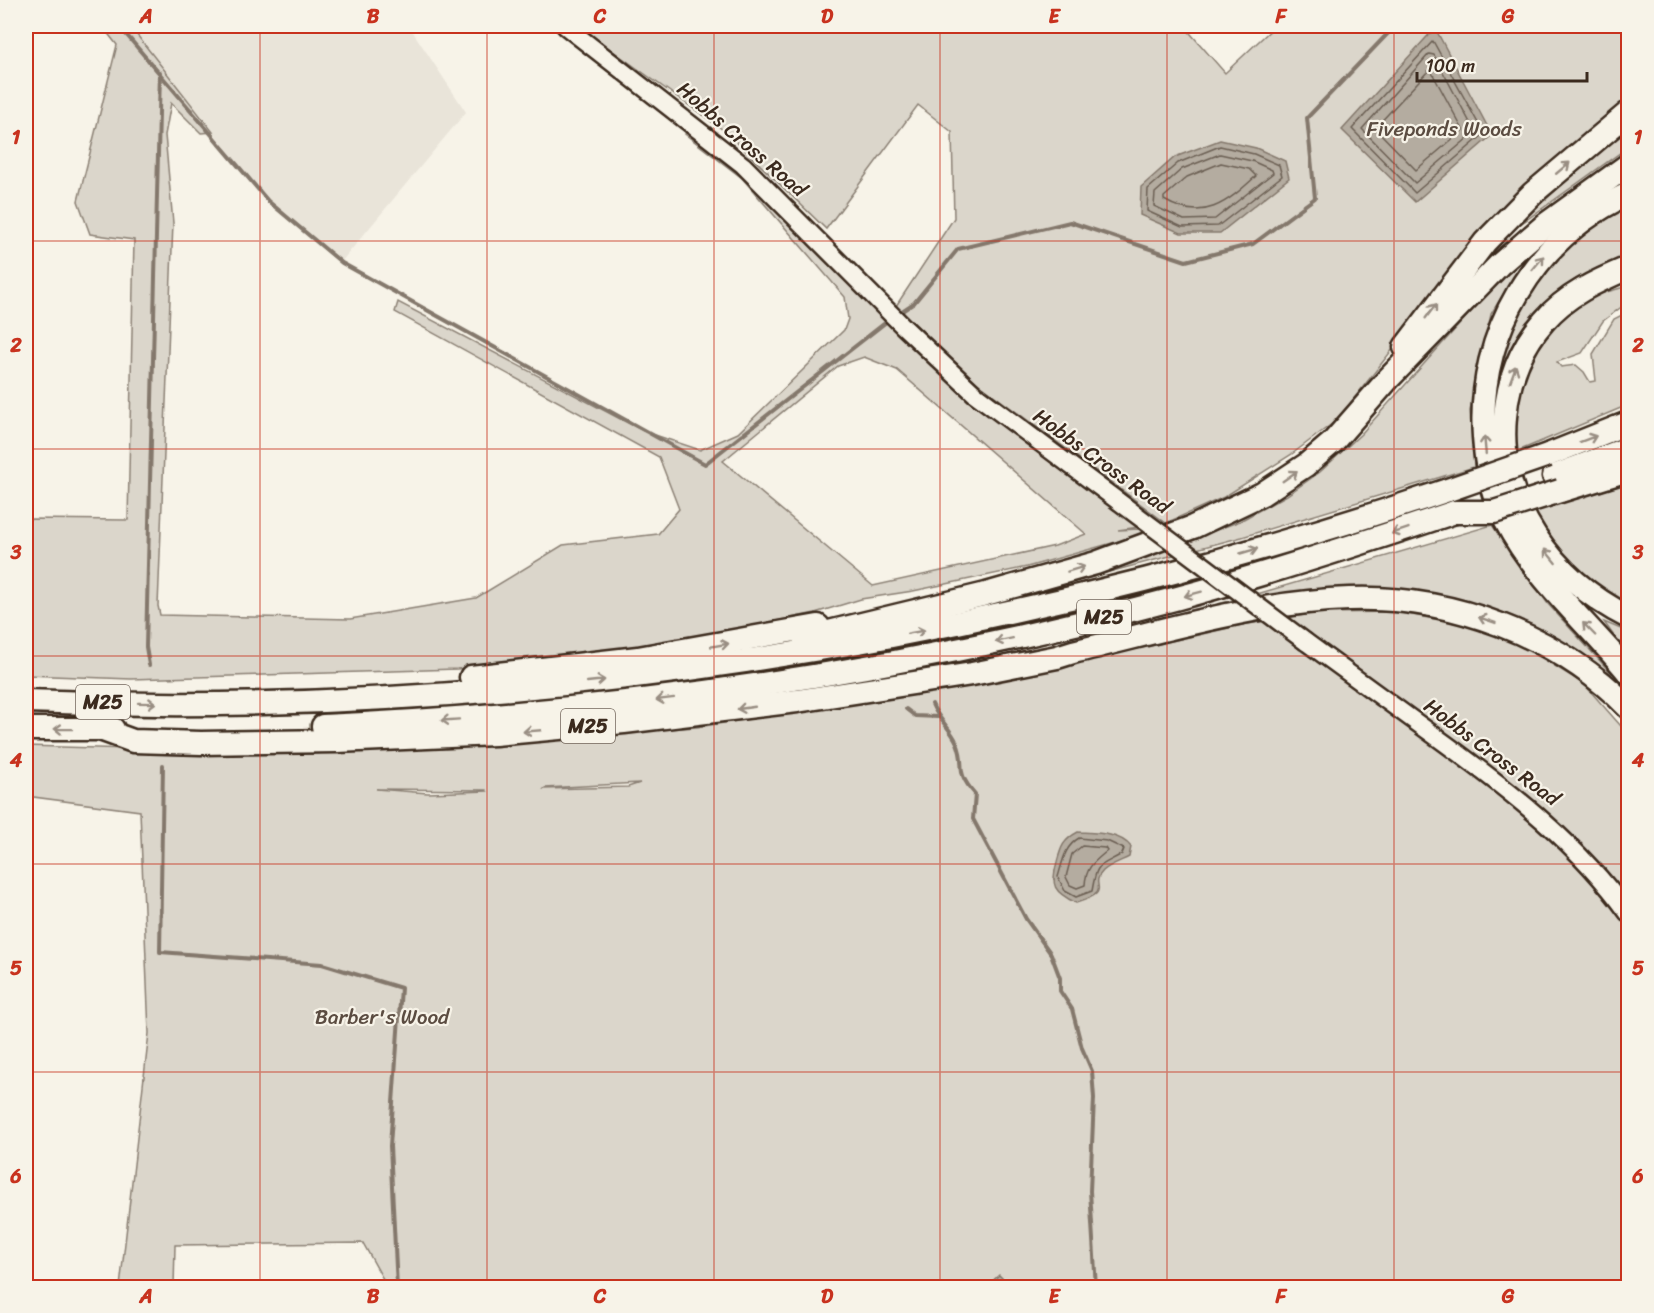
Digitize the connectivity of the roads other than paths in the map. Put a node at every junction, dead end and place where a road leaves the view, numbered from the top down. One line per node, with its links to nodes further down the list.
1 (565, 26): 22 (street, Hobbs Cross Road, bridge)
2 (1629, 113): 6 (highway, one-way to 2)
3 (1629, 165): 6 (highway)
4 (1629, 194): 15 (highway, one-way to 4)
5 (1629, 268): 12 (highway, one-way to 5)
6 (1389, 378): 11 (highway, one-way to 6)
7 (1629, 423): 14 (highway, M25, one-way to 7, bridge)
8 (1629, 448): 10 (highway, M25)
9 (1629, 470): 10 (highway)
10 (1557, 484): 16 (highway, M25, one-way to 16)
11 (1020, 584): 14 (highway); 18 (highway, one-way to 11)
12 (1629, 617)
13 (1073, 652): 16 (highway, M25); 19 (highway, one-way to 13); 21 (highway, M25, one-way to 21)
14 (729, 663): 18 (highway, M25, one-way to 14)
15 (1629, 672)
16 (744, 688): 21 (highway, M25, one-way to 21)
17 (26, 701): 18 (highway, M25, one-way to 18)
18 (181, 703)
19 (1629, 707)
20 (26, 729): 21 (highway, M25, one-way to 20)
21 (100, 729)
22 (1629, 913)

